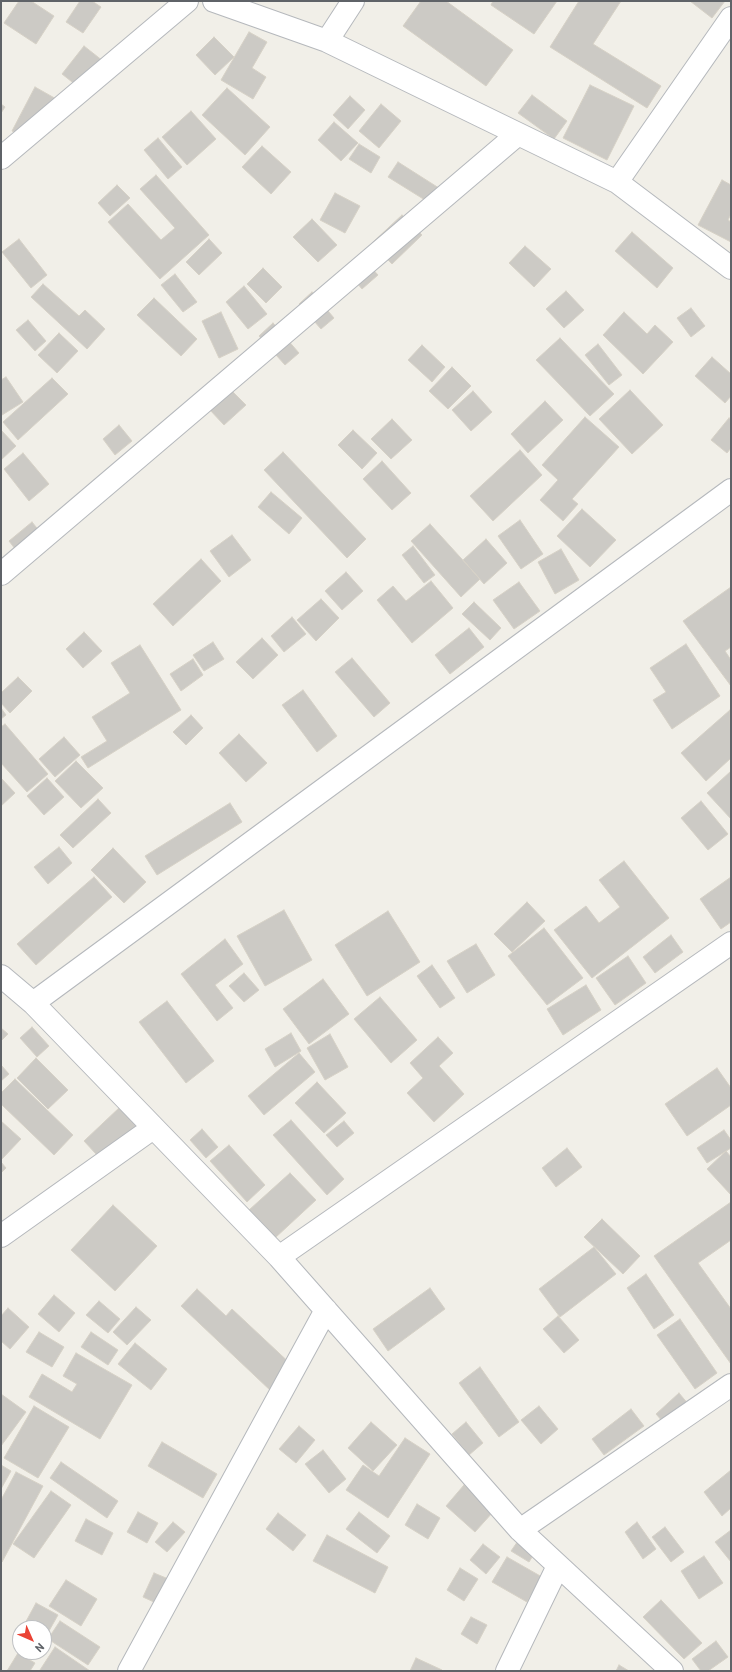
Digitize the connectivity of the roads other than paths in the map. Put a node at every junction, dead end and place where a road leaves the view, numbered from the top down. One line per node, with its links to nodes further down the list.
1 (187, 1): 7 (street)
2 (214, 1): 5 (street)
3 (353, 1): 5 (street)
4 (731, 18): 8 (street)
5 (327, 41): 6 (street)
6 (518, 134): 8 (street); 11 (street)
7 (1, 158)
8 (617, 182): 9 (street)
9 (731, 268)
10 (731, 490): 14 (street)
11 (1, 574)
12 (731, 943): 17 (street)
13 (1, 976): 14 (street)
14 (33, 1003): 15 (street)
15 (153, 1128): 16 (street); 17 (street)
16 (1, 1236)
17 (279, 1257): 18 (street)
18 (326, 1310): 20 (street); 22 (street)
19 (731, 1385): 20 (street)
20 (520, 1530): 21 (street)
21 (558, 1566): 23 (street); 24 (street)
22 (129, 1671)
23 (507, 1671)
24 (672, 1671)

